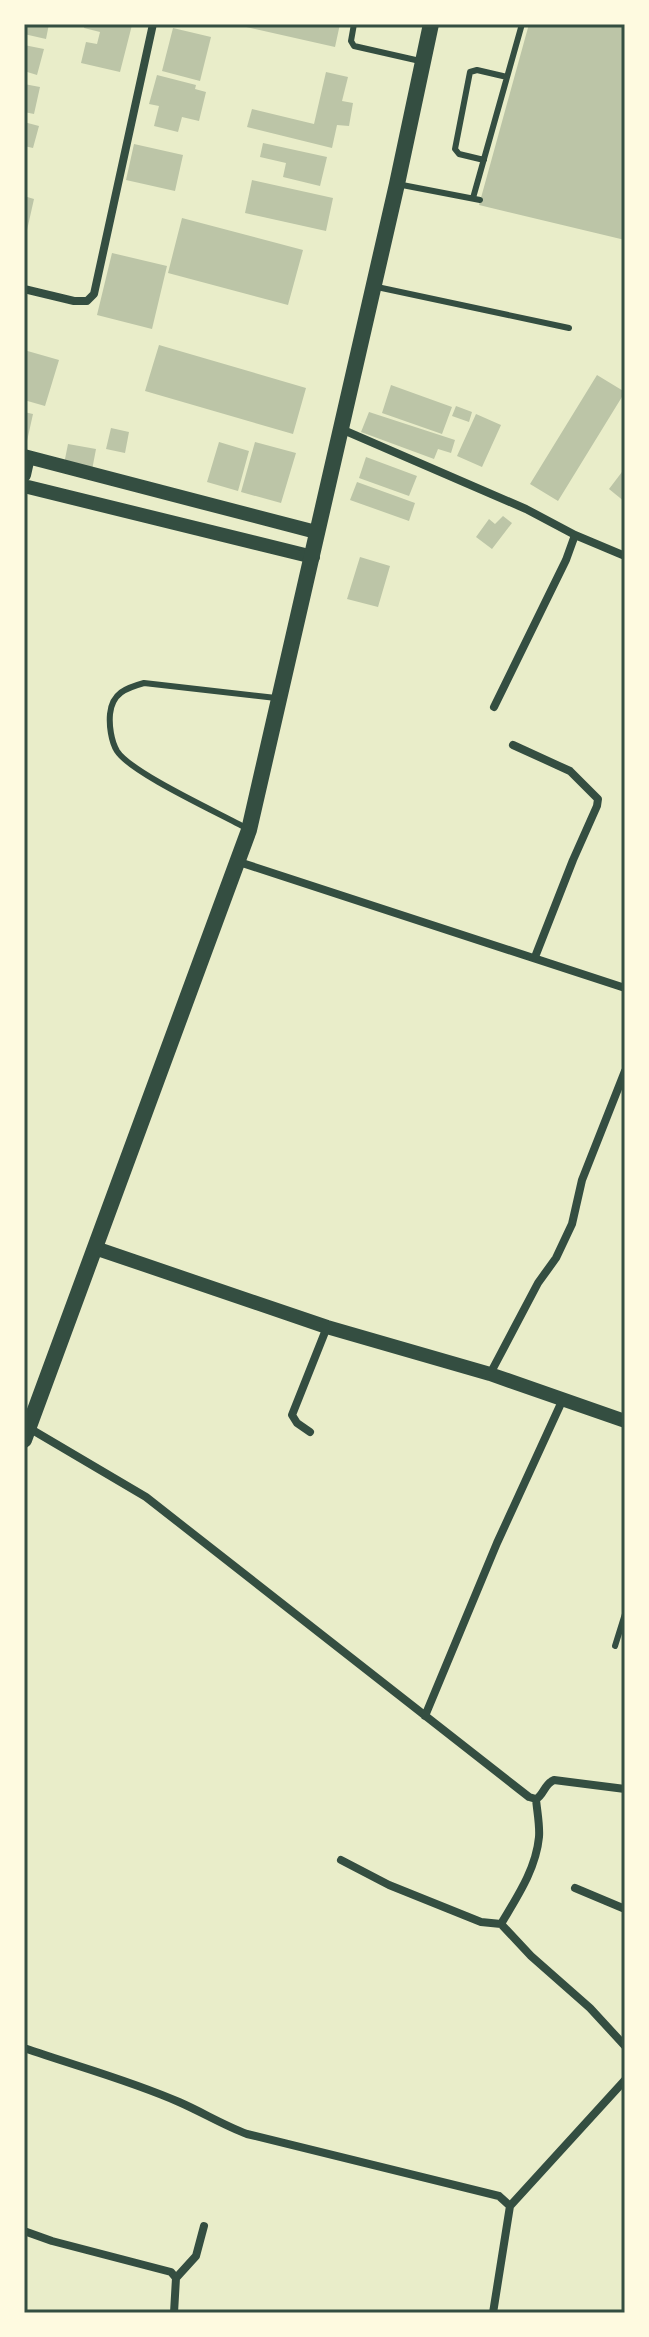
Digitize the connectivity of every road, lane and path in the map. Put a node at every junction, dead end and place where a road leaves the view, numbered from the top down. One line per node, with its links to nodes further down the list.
1 (153, 24): 10 (street)
2 (354, 24): 5 (lane)
3 (431, 24): 5 (main road)
4 (522, 24): 6 (lane)
5 (423, 61): 8 (main road)
6 (507, 77): 7 (lane); 7 (lane)
7 (484, 160): 8 (lane)
8 (397, 184): 9 (main road)
9 (373, 286): 11 (lane); 12 (main road)
10 (24, 289)
11 (569, 328)
12 (340, 429): 16 (main road); 17 (street)
13 (26, 457): 14 (street); 16 (street)
14 (24, 475)
15 (24, 486): 19 (street)
16 (316, 532): 19 (main road)
17 (575, 535): 18 (street); 21 (street)
18 (625, 556)
19 (313, 557): 20 (main road)
20 (279, 698): 23 (main road); 23 (lane)
21 (494, 707)
22 (513, 745): 25 (street)
23 (249, 830): 24 (main road)
24 (239, 862): 25 (street); 28 (main road)
25 (535, 957): 26 (street)
26 (625, 988)
27 (625, 1071): 30 (street)
28 (95, 1248): 29 (street); 32 (main road)
29 (327, 1327): 30 (street); 34 (street)
30 (490, 1374): 31 (street)
31 (563, 1399): 33 (street); 40 (street)
32 (30, 1407): 35 (main road)
33 (625, 1421)
34 (310, 1432)
35 (26, 1434): 40 (street)
36 (625, 1463): 37 (lane)
37 (625, 1479)
38 (625, 1614): 39 (lane)
39 (615, 1646)
40 (425, 1716): 42 (street)
41 (625, 1789): 42 (street)
42 (536, 1799): 46 (street)
43 (341, 1860): 46 (street)
44 (575, 1888): 45 (street)
45 (625, 1909)
46 (501, 1924): 47 (street)
47 (625, 2046)
48 (24, 2048): 50 (street)
49 (625, 2080): 50 (street)
50 (510, 2206): 55 (street)
51 (204, 2226): 53 (street)
52 (24, 2231): 53 (street)
53 (176, 2278): 54 (street)
54 (174, 2313)
55 (493, 2313)

